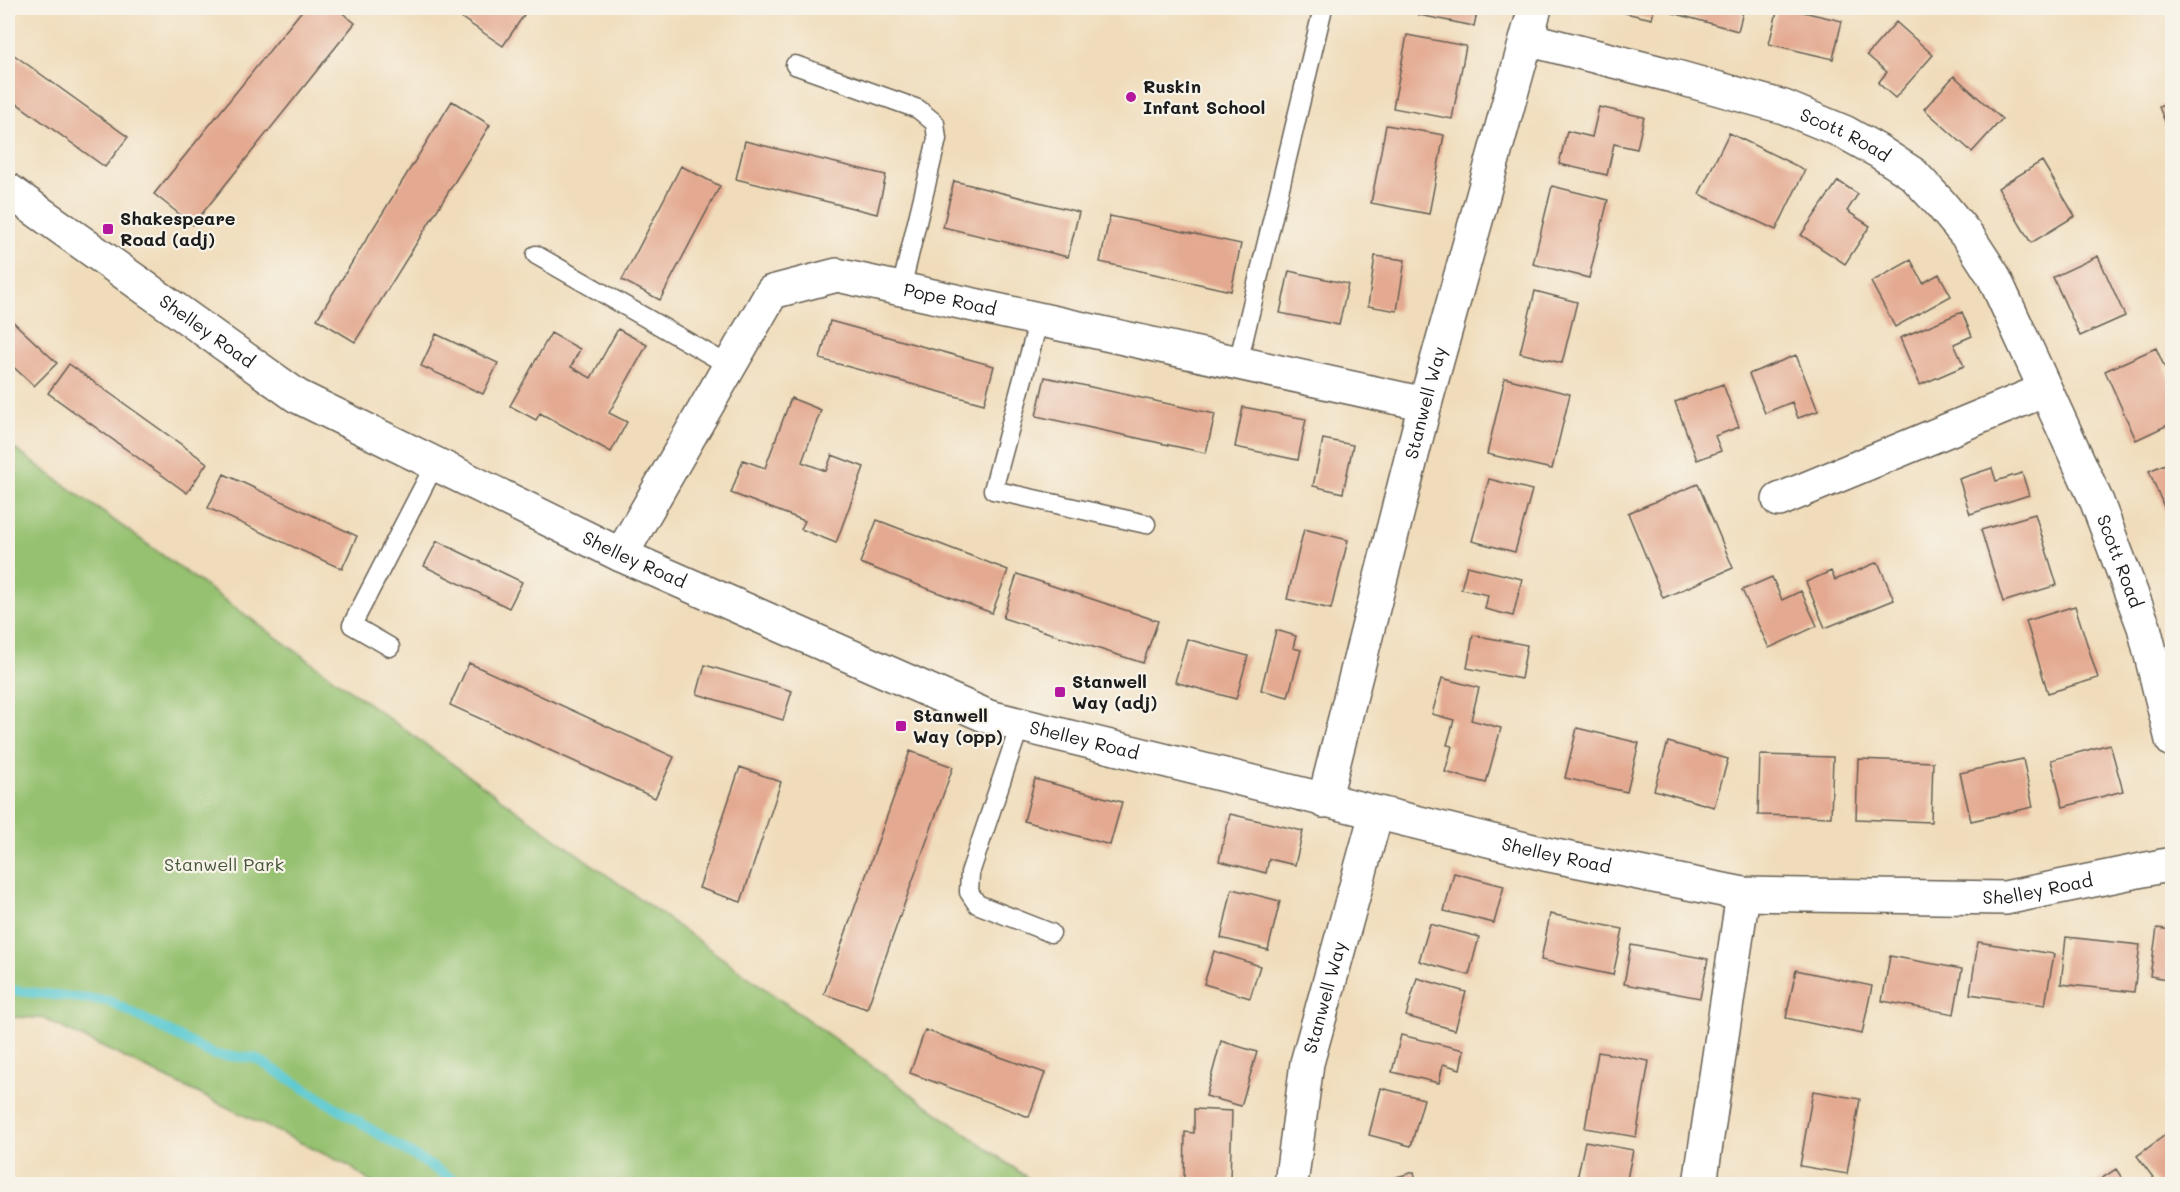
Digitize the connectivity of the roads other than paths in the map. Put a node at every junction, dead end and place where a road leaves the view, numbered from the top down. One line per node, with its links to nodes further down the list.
1 (1323, 8): 9 (lane)
2 (1535, 8): 3 (street, Stanwell Way)
3 (1527, 39): 11 (street, Scott Road); 12 (street, Stanwell Way)
4 (795, 65): 7 (lane)
5 (8, 190): 13 (street, Shelley Road)
6 (536, 255): 10 (lane)
7 (901, 289): 8 (street, Pope Road); 10 (street, Pope Road)
8 (1040, 319): 9 (street, Pope Road); 15 (lane)
9 (1239, 363): 12 (street, Pope Road)
10 (730, 366): 16 (street, Pope Road)
11 (2045, 390): 14 (street); 19 (street, Scott Road)
12 (1425, 404): 20 (street, Stanwell Way)
13 (435, 464): 16 (street, Shelley Road); 17 (lane)
14 (1779, 500)
15 (1146, 524)
16 (621, 555): 18 (street, Shelley Road)
17 (390, 647)
18 (1020, 725): 20 (street, Shelley Road); 24 (lane)
19 (2172, 740)
20 (1324, 801): 21 (street, Shelley Road)
21 (1376, 814): 23 (street, Shelley Road); 25 (street, Stanwell Way)
22 (2172, 864): 23 (street, Shelley Road)
23 (1743, 894): 26 (street)
24 (1051, 933)
25 (1291, 1185)
26 (1700, 1185)

